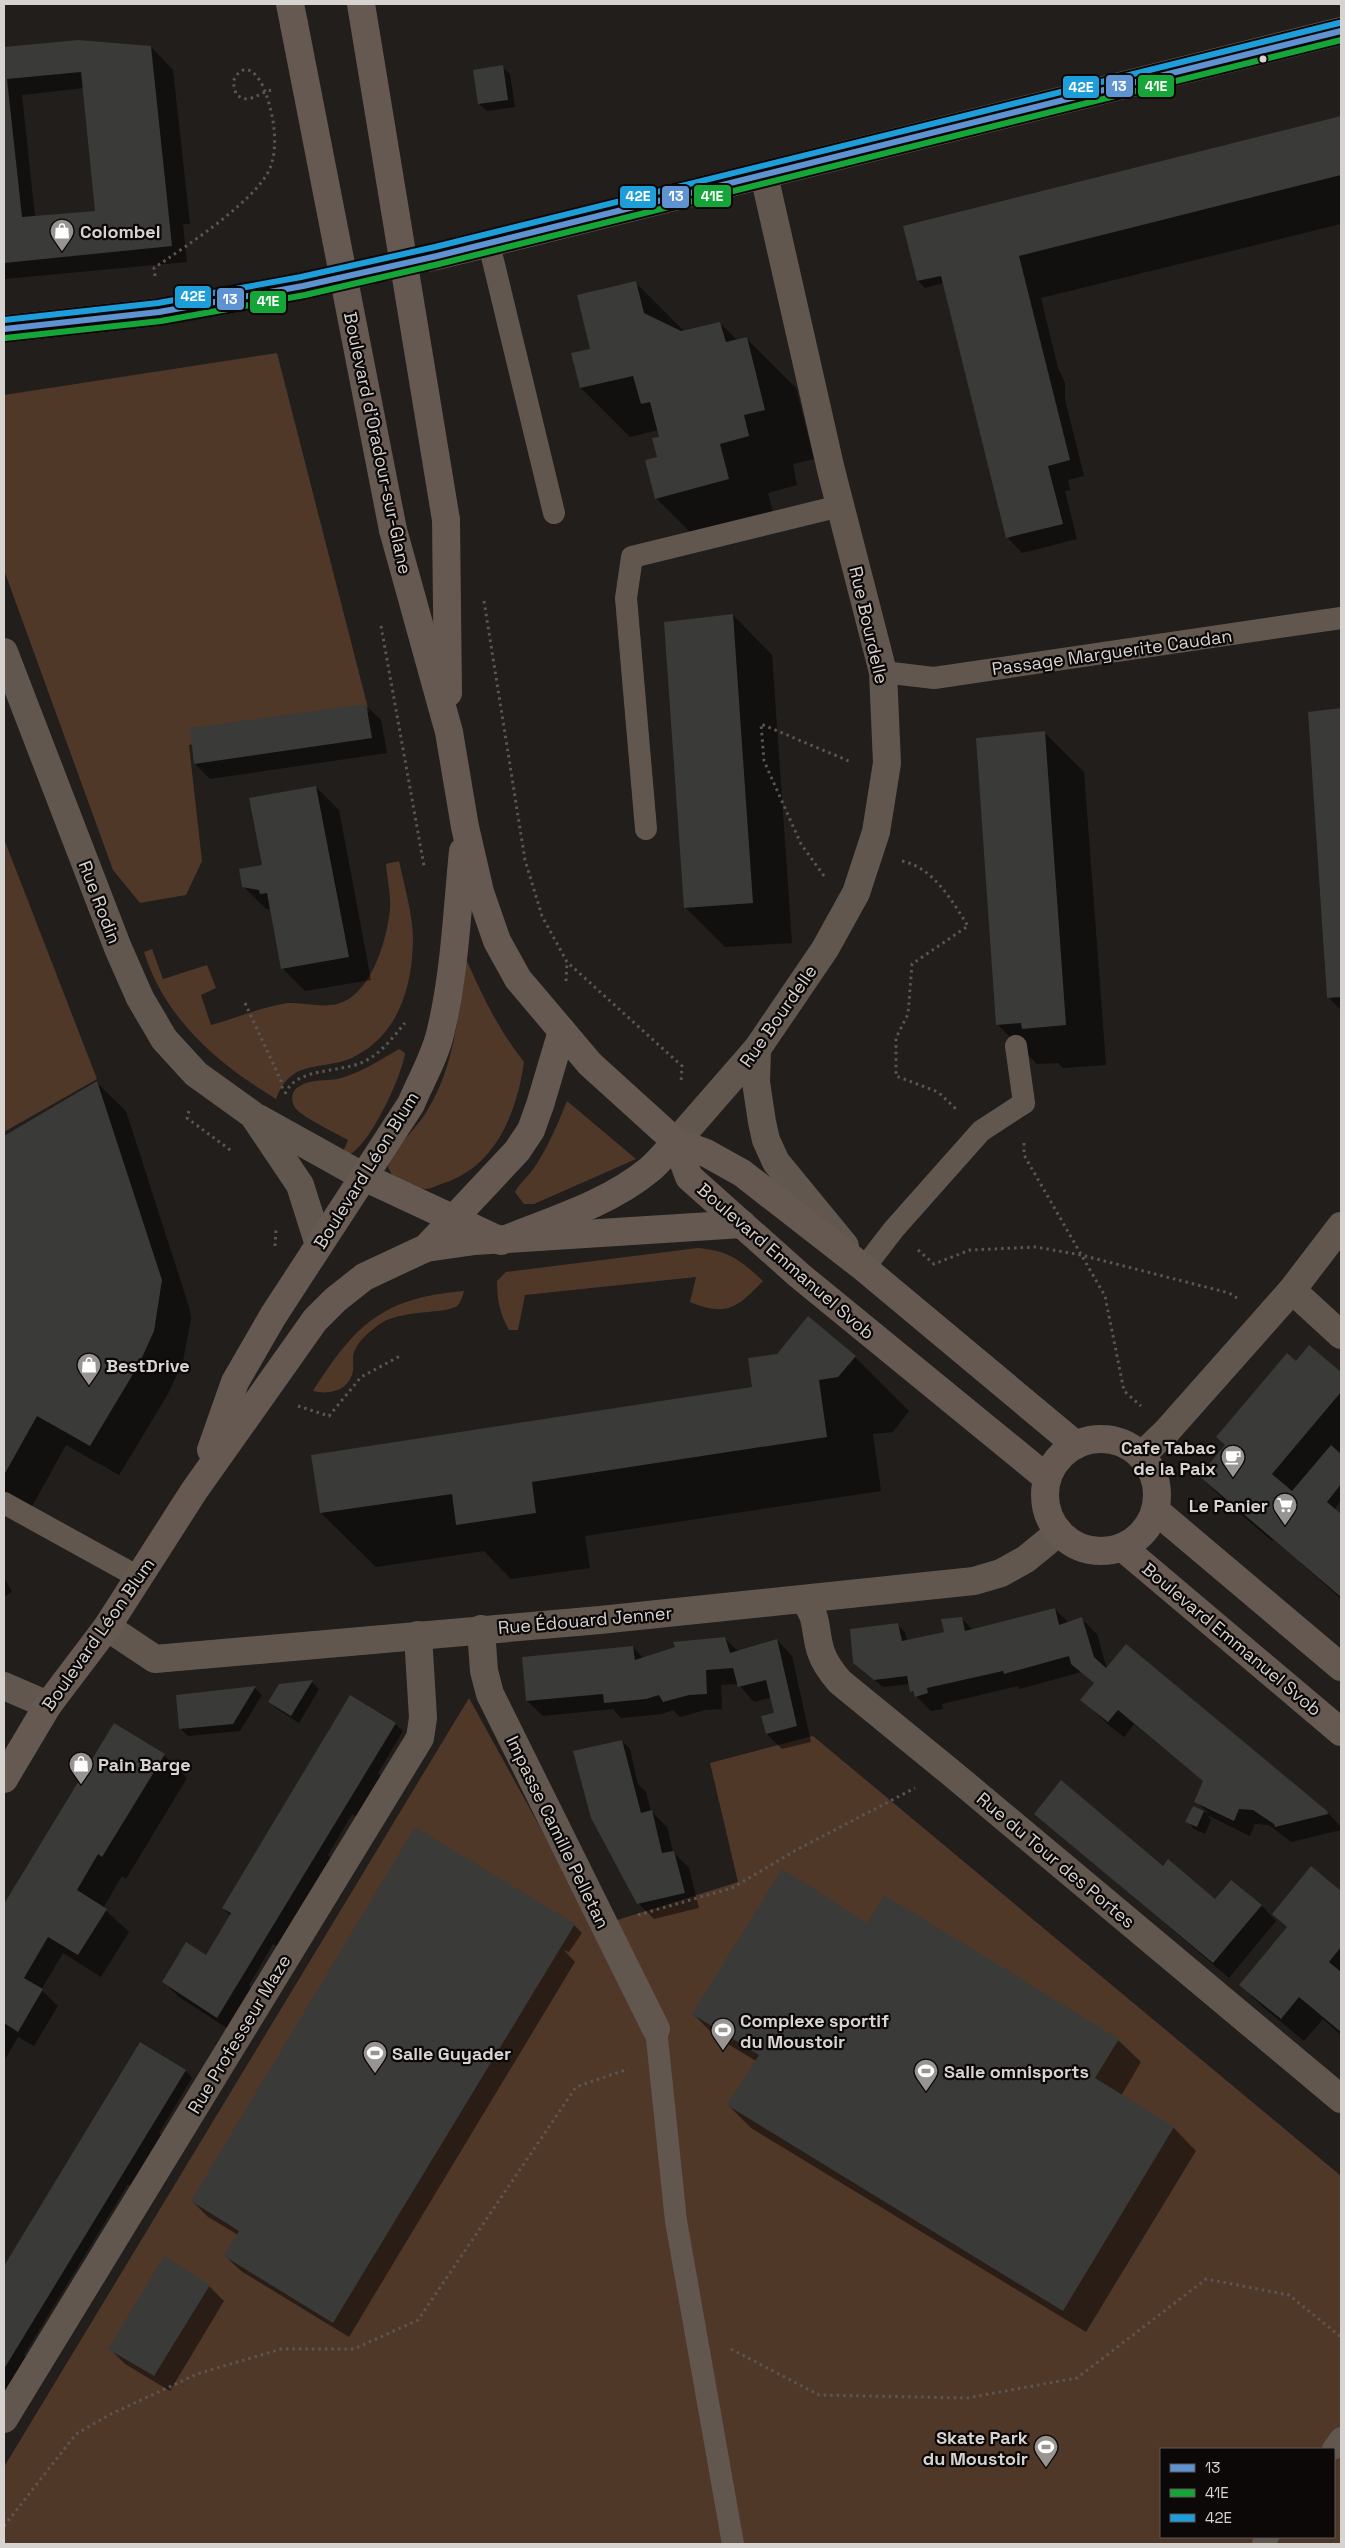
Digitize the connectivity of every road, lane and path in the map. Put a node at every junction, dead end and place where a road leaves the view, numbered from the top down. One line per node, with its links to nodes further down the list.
1 (290, 4): 18 (main road, Boulevard d'Oradour-sur-Glane, bridge)
2 (360, 4): 18 (main road, Boulevard d'Oradour-sur-Glane, bridge)
3 (1341, 31): 5 (street)
4 (261, 92): 9 (path)
5 (764, 175): 6 (street); 11 (street, Rue Bourdelle)
6 (489, 244): 7 (street); 12 (lane)
7 (437, 256)
8 (303, 286): 9 (street)
9 (159, 312): 10 (street)
10 (4, 329)
11 (840, 506): 17 (street, Rue Bourdelle); 21 (lane)
12 (554, 513)
13 (483, 594): 30 (path)
14 (1341, 618): 17 (lane, Passage Marguerite Caudan)
15 (380, 622): 23 (path)
16 (4, 652): 29 (street, Rue Rodin)
17 (883, 672): 19 (street, Rue Bourdelle)
18 (449, 732): 20 (main road, Boulevard d'Oradour-sur-Glane)
19 (887, 764): 22 (street, Rue Bourdelle); 24 (path)
20 (465, 827): 26 (main road, Boulevard d'Oradour-sur-Glane); 37 (main road, Boulevard Léon Blum)
21 (646, 829)
22 (868, 854): 24 (street, Rue Bourdelle); 34 (path)
23 (425, 872)
24 (856, 893): 28 (street, Rue Bourdelle)
25 (408, 1019): 33 (path)
26 (562, 1031): 35 (main road, Boulevard d'Oradour-sur-Glane); 38 (main road, Boulevard Léon Blum)
27 (1016, 1046): 31 (lane)
28 (757, 1049): 35 (street, Rue Bourdelle); 48 (street)
29 (196, 1074): 32 (street, Rue Rodin); 36 (path)
30 (680, 1085)
31 (1024, 1103): 34 (lane); 47 (path)
32 (253, 1115): 33 (street, Rue Rodin); 44 (street, Rue Rodin)
33 (282, 1131): 37 (street, Rue Rodin)
34 (981, 1131): 42 (lane)
35 (676, 1142): 40 (main road, Boulevard Emmanuel Svob); 43 (main road); 48 (main road, Boulevard Emmanuel Svob)
36 (238, 1155)
37 (364, 1177): 38 (main road); 44 (main road, Boulevard Léon Blum)
38 (454, 1218): 43 (main road); 45 (main road, Boulevard Léon Blum)
39 (276, 1221): 46 (path)
40 (742, 1224): 43 (main road); 57 (main road, Boulevard Emmanuel Svob)
41 (1341, 1226): 49 (street)
42 (894, 1229): 47 (path); 48 (lane)
43 (501, 1241): 45 (main road)
44 (319, 1246): 58 (main road, Boulevard Léon Blum)
45 (426, 1248): 58 (main road, Boulevard Léon Blum)
46 (272, 1254)
47 (1081, 1255): 50 (path); 54 (path)
48 (864, 1268): 55 (main road, Boulevard Emmanuel Svob)
49 (1292, 1290): 50 (street); 51 (street)
50 (1267, 1317): 54 (street)
51 (1341, 1335)
52 (402, 1355): 53 (path)
53 (302, 1399)
54 (1167, 1431): 56 (street)
55 (1076, 1445): 56 (main road); 57 (main road)
56 (1141, 1456): 60 (main road)
57 (1047, 1478): 61 (main road)
58 (194, 1490): 63 (main road, Boulevard Léon Blum)
59 (4, 1503): 63 (lane)
60 (1155, 1510): 62 (main road); 68 (main road)
61 (1059, 1532): 62 (main road); 64 (street, Rue Édouard Jenner)
62 (1122, 1547): 71 (main road, Boulevard Emmanuel Svob)
63 (140, 1578): 65 (main road, Boulevard Léon Blum)
64 (803, 1600): 66 (street, Rue Édouard Jenner); 72 (street, Rue du Tour des Portes)
65 (108, 1627): 67 (street, Rue Édouard Jenner); 70 (main road, Boulevard Léon Blum)
66 (481, 1628): 67 (street, Rue Édouard Jenner); 74 (street, Impasse Camille Pelletan)
67 (418, 1635): 80 (street, Rue Professeur Maze)
68 (1341, 1667)
69 (4, 1686): 70 (street)
70 (48, 1705): 73 (main road, Boulevard Léon Blum)
71 (1341, 1732)
72 (949, 1771): 74 (path); 77 (street, Rue du Tour des Portes)
73 (4, 1779)
74 (603, 1924): 75 (street, Impasse Camille Pelletan)
75 (656, 2029): 76 (lane)
76 (659, 2058): 78 (lane); 81 (path)
77 (1341, 2099)
78 (696, 2329): 79 (path); 82 (lane)
79 (1341, 2337)
80 (4, 2419)
81 (4, 2526)
82 (734, 2544)

